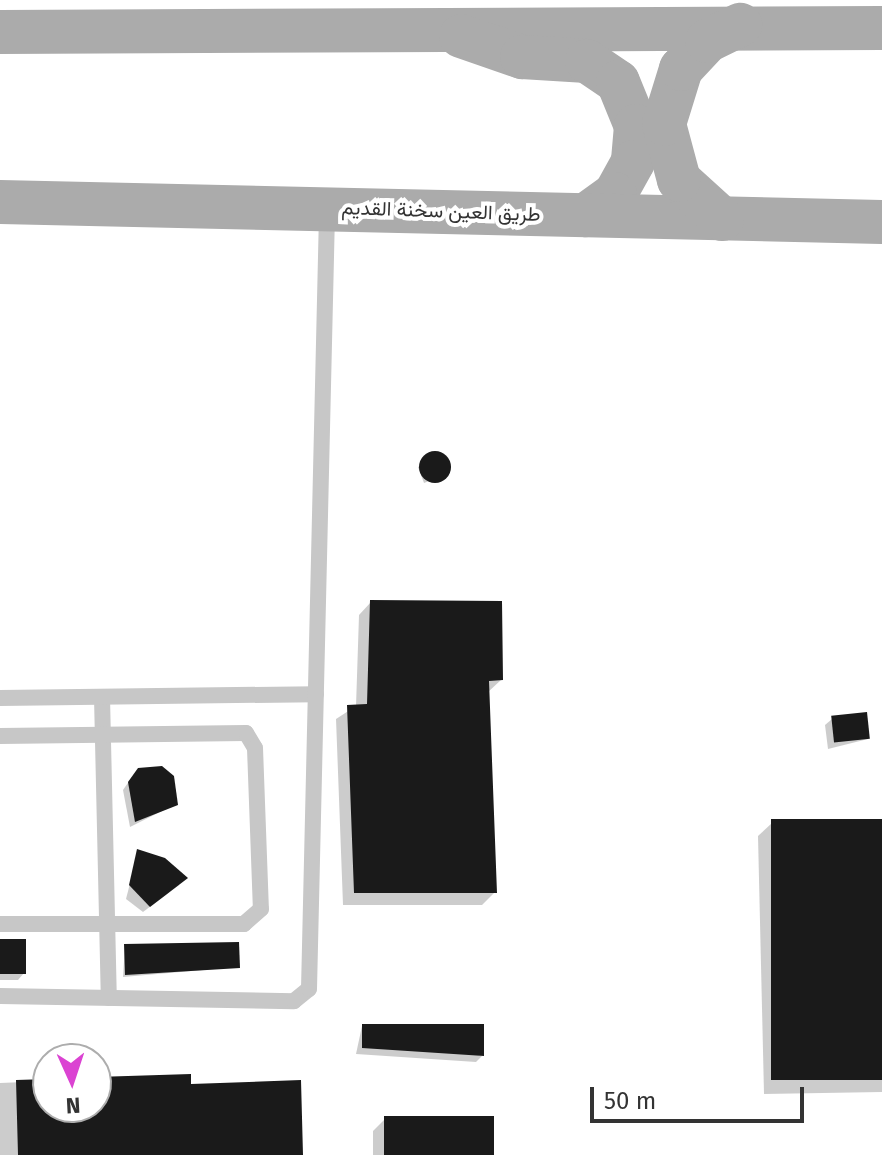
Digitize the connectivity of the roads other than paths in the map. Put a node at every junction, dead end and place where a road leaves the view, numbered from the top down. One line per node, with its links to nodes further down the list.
1 (743, 25): 2 (main road); 3 (main road); 8 (main road)
2 (441, 26): 4 (main road); 7 (main road)
3 (882, 28)
4 (0, 32)
5 (0, 202): 6 (main road, طريق العين سخنة القديم)
6 (327, 207): 7 (main road, طريق العين سخنة القديم); 10 (lane)
7 (586, 215): 8 (main road, طريق العين سخنة القديم)
8 (722, 219): 9 (main road, طريق العين سخنة القديم)
9 (882, 222)
10 (316, 694): 11 (lane); 18 (lane)
11 (102, 697): 12 (lane); 13 (lane)
12 (0, 698)
13 (103, 734): 14 (lane); 16 (lane); 16 (lane)
14 (0, 736)
15 (0, 924): 16 (lane)
16 (107, 924): 18 (lane)
17 (0, 996): 18 (lane)
18 (109, 998)

